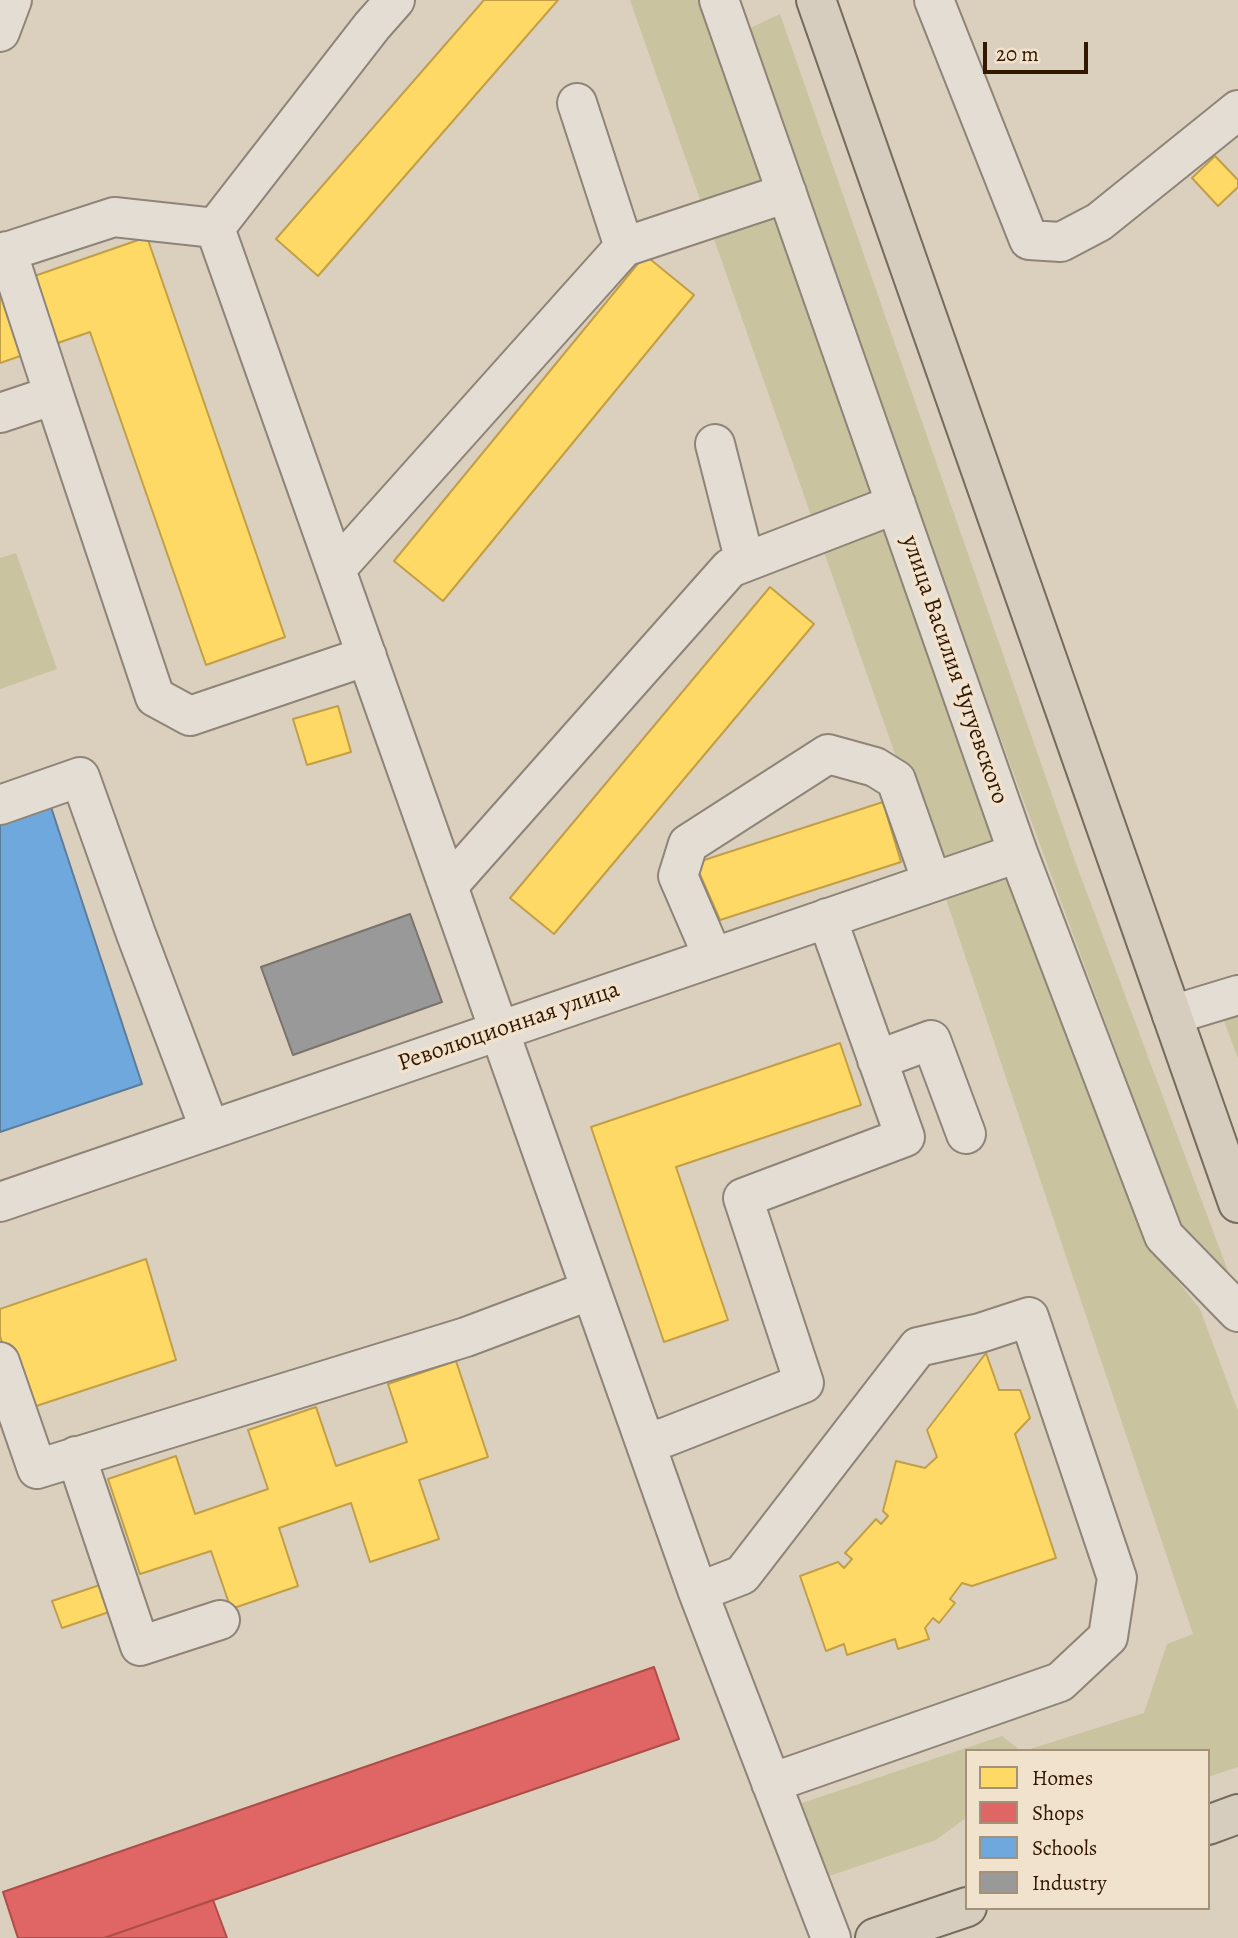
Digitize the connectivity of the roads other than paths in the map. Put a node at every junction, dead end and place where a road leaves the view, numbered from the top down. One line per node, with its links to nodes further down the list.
1 (12, 0): 6 (street)
2 (394, 0): 10 (street)
3 (719, 0): 9 (street, улица Василия Чугуевского)
4 (816, 0): 27 (main road)
5 (934, 0): 8 (street)
6 (0, 32)
7 (577, 103): 11 (street)
8 (1238, 110)
9 (787, 193): 11 (street); 16 (street, улица Василия Чугуевского)
10 (215, 228): 12 (street); 18 (street)
11 (624, 247): 18 (street)
12 (4, 252): 13 (street)
13 (54, 395): 14 (street); 19 (street)
14 (0, 413)
15 (715, 444): 17 (street)
16 (896, 504): 17 (street); 21 (street, улица Василия Чугуевского)
17 (745, 562): 23 (street)
18 (336, 569): 19 (street)
19 (367, 656): 23 (street)
20 (0, 805): 30 (street)
21 (1018, 853): 22 (street, Революционная улица); 35 (street, улица Василия Чугуевского)
22 (932, 882): 24 (street, Революционная улица); 25 (street)
23 (448, 886): 28 (street)
24 (827, 918): 25 (street, Революционная улица); 29 (street)
25 (713, 957): 28 (street, Революционная улица)
26 (1238, 995): 27 (street)
27 (1172, 1015): 33 (main road)
28 (499, 1031): 30 (street, Революционная улица); 34 (street)
29 (877, 1060): 31 (street); 37 (street)
30 (210, 1130): 32 (street, Революционная улица)
31 (966, 1134)
32 (0, 1202)
33 (1238, 1203)
34 (591, 1290): 37 (street); 38 (street)
35 (1238, 1312)
36 (0, 1362): 38 (street)
37 (645, 1442): 39 (street)
38 (76, 1456): 40 (street)
39 (696, 1586): 41 (street); 41 (street)
40 (220, 1620)
41 (771, 1783): 45 (street)
42 (1238, 1814): 43 (main road)
43 (1210, 1824)
44 (965, 1908): 46 (main road)
45 (831, 1938)
46 (875, 1938)

